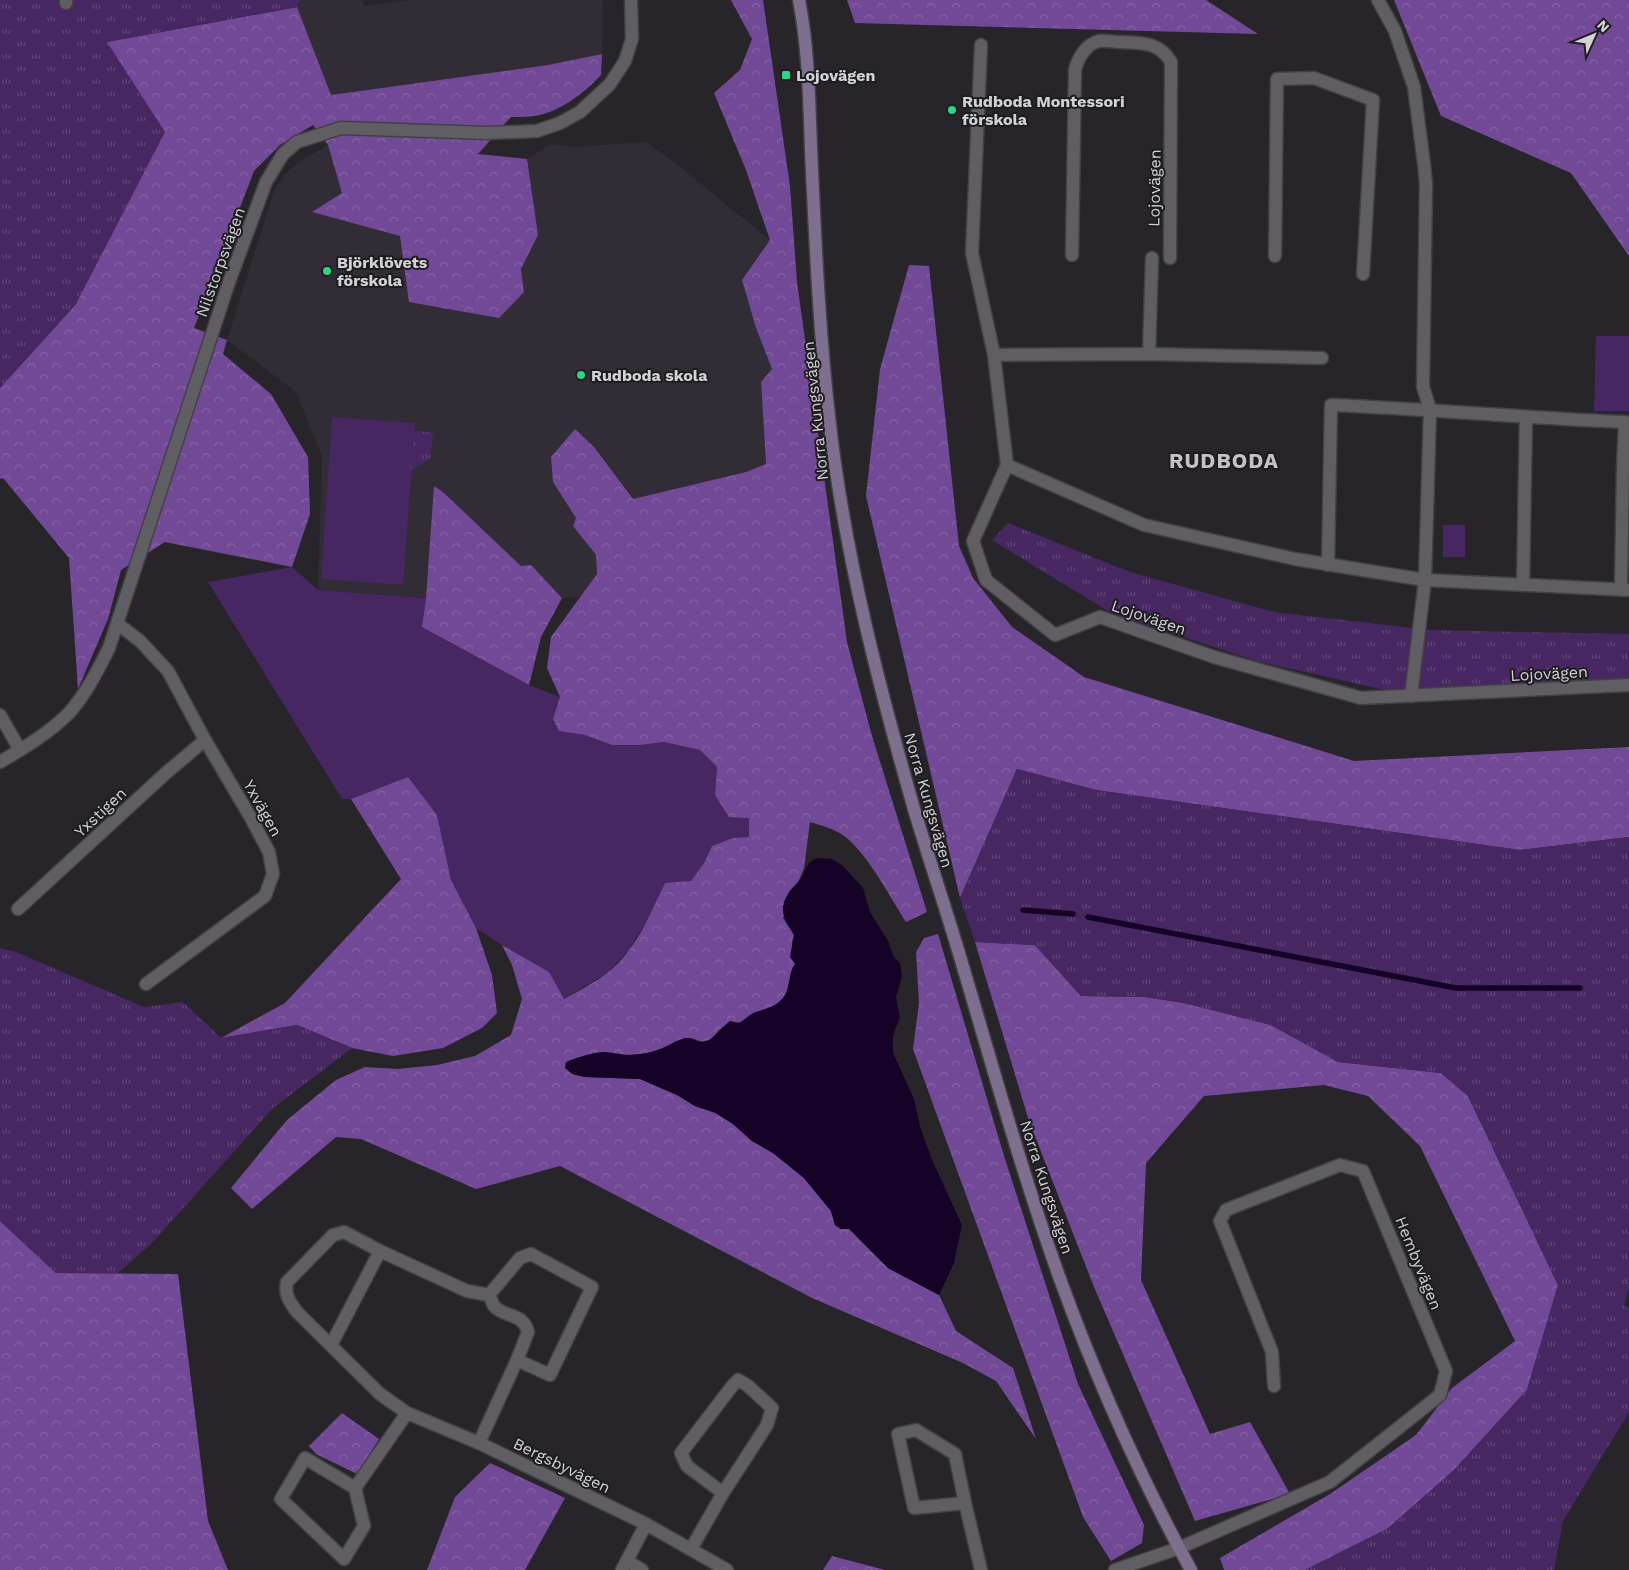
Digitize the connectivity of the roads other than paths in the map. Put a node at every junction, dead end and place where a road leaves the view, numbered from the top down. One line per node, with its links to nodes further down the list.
1 (631, 0): 21 (street, Nilstorpsvägen)
2 (799, 0): 41 (main road, Norra Kungsvägen)
3 (1378, 0): 13 (street)
4 (981, 45): 11 (street)
5 (1072, 255): 8 (street, Lojovägen)
6 (1275, 256): 9 (street)
7 (1152, 258): 10 (street)
8 (1170, 258)
9 (1363, 274)
10 (1149, 354): 11 (street); 12 (street)
11 (994, 355): 15 (street)
12 (1322, 358)
13 (1430, 409): 14 (street); 17 (street); 18 (street)
14 (1526, 417): 16 (street); 19 (street)
15 (1007, 465): 17 (street); 23 (street, Lojovägen)
16 (1626, 468): 20 (street)
17 (1328, 565): 18 (street)
18 (1425, 580): 19 (street); 23 (street)
19 (1523, 585): 20 (street)
20 (1625, 589)
21 (118, 624): 25 (street, Yxvägen); 26 (street, Nilstorpsvägen)
22 (1629, 685): 23 (street, Lojovägen)
23 (1410, 696)
24 (0, 715): 26 (street)
25 (205, 740): 28 (street, Yxstigen); 29 (street, Yxvägen)
26 (20, 750): 27 (street, Nilstorpsvägen)
27 (0, 762)
28 (18, 909)
29 (146, 984)
30 (380, 1250): 31 (street); 32 (street); 32 (street, Bergsbyvägen)
31 (489, 1294): 33 (street); 33 (street)
32 (331, 1345): 35 (street, Bergsbyvägen)
33 (517, 1360): 36 (street)
34 (1274, 1386): 41 (street, Hembyvägen)
35 (407, 1412): 36 (street, Bergsbyvägen); 37 (street)
36 (479, 1443): 40 (street, Bergsbyvägen)
37 (355, 1488): 37 (street)
38 (723, 1493): 38 (street); 42 (street)
39 (965, 1503): 39 (street); 46 (street)
40 (646, 1524): 42 (street, Bergsbyvägen); 43 (street)
41 (1179, 1548): 47 (street); 48 (main road, Norra Kungsvägen)
42 (691, 1549): 45 (street, Bergsbyvägen)
43 (624, 1566): 44 (street)
44 (642, 1570)
45 (727, 1570)
46 (981, 1570)
47 (1115, 1570)
48 (1191, 1570)

